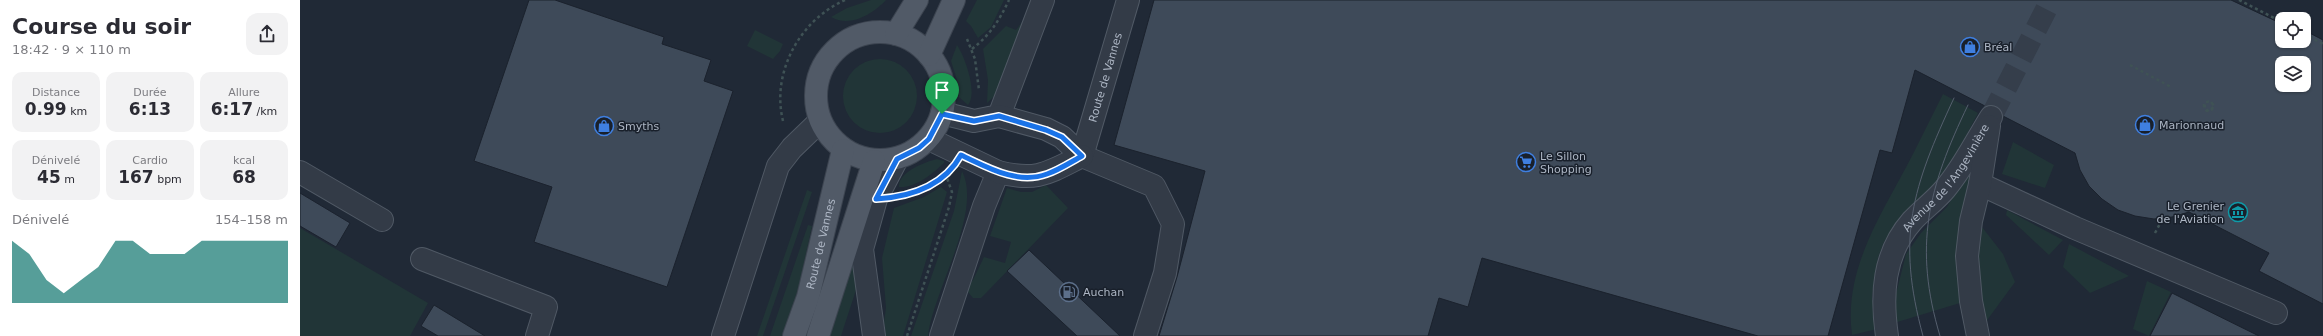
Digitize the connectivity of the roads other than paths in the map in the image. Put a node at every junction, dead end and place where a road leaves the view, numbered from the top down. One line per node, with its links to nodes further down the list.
1 (917, 0): 5 (main road)
2 (1043, 0): 8 (street)
3 (1128, 0): 12 (street, Route de Vannes)
4 (951, 8): 6 (main road)
5 (896, 34): 6 (main road); 9 (main road)
6 (929, 55): 7 (main road)
7 (942, 114): 8 (street); 10 (main road)
8 (999, 116): 12 (street)
9 (820, 121): 11 (main road); 22 (street)
10 (929, 139): 13 (main road); 16 (street)
11 (843, 150): 14 (main road); 23 (main road, Route de Vannes)
12 (1082, 156): 16 (street); 27 (street)
13 (897, 159): 14 (main road); 25 (street)
14 (874, 161): 24 (main road)
15 (300, 172): 18 (street)
16 (998, 172): 26 (street)
17 (1980, 184): 20 (street); 28 (street, Avenue de l'Angevinière); 29 (street, Avenue de l'Angevinière)
18 (382, 220)
19 (422, 259): 21 (street)
20 (2276, 313)
21 (537, 336)
22 (723, 336)
23 (794, 336)
24 (818, 336)
25 (874, 336)
26 (941, 336)
27 (1145, 336)
28 (1888, 336)
29 (1978, 336)

